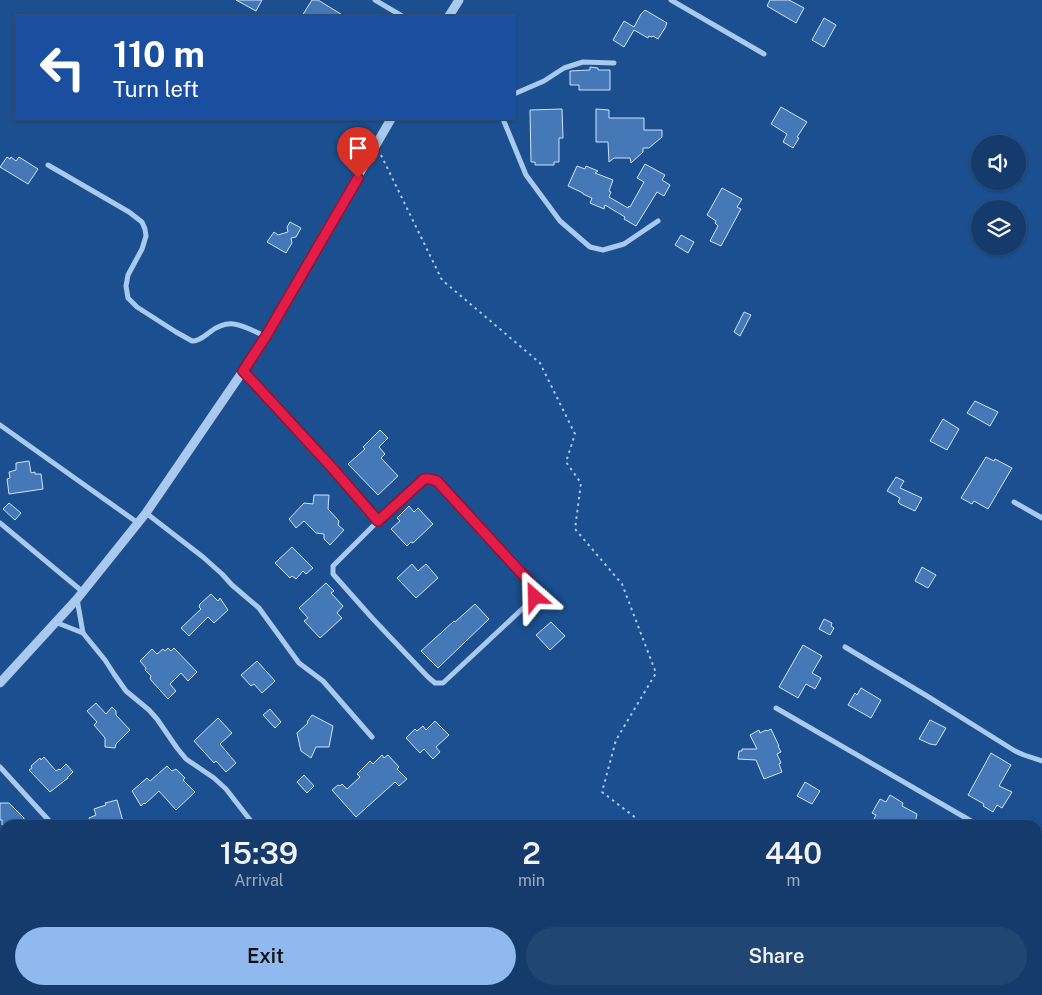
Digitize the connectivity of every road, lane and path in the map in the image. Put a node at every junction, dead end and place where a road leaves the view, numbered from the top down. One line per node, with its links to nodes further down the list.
1 (375, 0): 4 (street)
2 (459, 0): 5 (street)
3 (671, 0): 6 (street)
4 (400, 15)
5 (450, 15)
6 (764, 54)
7 (614, 63): 8 (street)
8 (515, 94)
9 (390, 120): 11 (street)
10 (503, 120): 13 (street)
11 (376, 146): 14 (street); 34 (path)
12 (48, 165): 14 (street)
13 (658, 221)
14 (266, 336): 15 (street)
15 (243, 371): 18 (street); 20 (street)
16 (0, 425): 21 (street)
17 (1014, 502): 19 (street)
18 (146, 513): 21 (street); 29 (street)
19 (1042, 518)
20 (378, 521): 20 (street)
21 (138, 523): 23 (street)
22 (0, 524): 23 (street)
23 (80, 595): 24 (street); 25 (street)
24 (55, 622): 25 (street); 27 (street)
25 (83, 633): 33 (street)
26 (845, 647): 30 (street)
27 (0, 683)
28 (776, 708): 35 (street)
29 (372, 738)
30 (1042, 760)
31 (0, 767): 32 (street)
32 (48, 820)
33 (250, 820)
34 (638, 820)
35 (969, 820)

